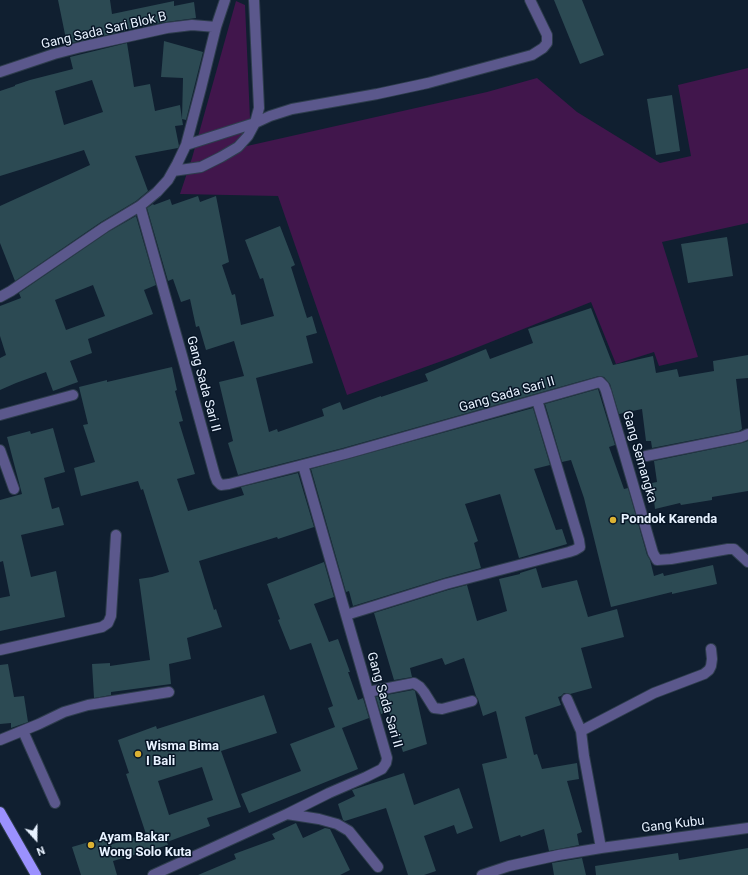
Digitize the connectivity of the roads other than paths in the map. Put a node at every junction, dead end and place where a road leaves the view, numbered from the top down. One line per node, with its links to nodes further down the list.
1 (225, 0): 4 (street)
2 (254, 0): 6 (street)
3 (530, 0): 6 (street)
4 (216, 27): 5 (street, Gang Sada Sari Blok B); 7 (street)
5 (0, 72)
6 (255, 124): 7 (street); 8 (street)
7 (186, 145): 8 (street)
8 (173, 171): 9 (street)
9 (140, 206): 10 (street); 18 (street, Gang Sada Sari II)
10 (0, 297)
11 (602, 383): 13 (street, Gang Sada Sari II); 21 (street, Gang Semangka)
12 (73, 395): 14 (street)
13 (537, 400): 18 (street, Gang Sada Sari II); 22 (street)
14 (0, 415)
15 (748, 434): 17 (street)
16 (0, 450): 19 (street)
17 (646, 456)
18 (304, 465): 22 (street, Gang Sada Sari II)
19 (14, 489)
20 (116, 535): 24 (street)
21 (748, 562)
22 (346, 615): 26 (street, Gang Sada Sari II)
23 (711, 649): 30 (street)
24 (0, 650)
25 (169, 692): 29 (street)
26 (368, 692): 28 (street); 34 (street, Gang Sada Sari II)
27 (566, 699): 30 (street)
28 (472, 701)
29 (23, 731): 31 (street); 32 (street)
30 (581, 731): 36 (street)
31 (0, 740)
32 (55, 803)
33 (0, 812): 38 (main road)
34 (288, 814): 37 (street); 39 (street)
35 (748, 828): 36 (street, Gang Kubu)
36 (601, 848): 40 (street, Gang Kubu)
37 (378, 867)
38 (36, 875)
39 (153, 875)
40 (482, 875)

